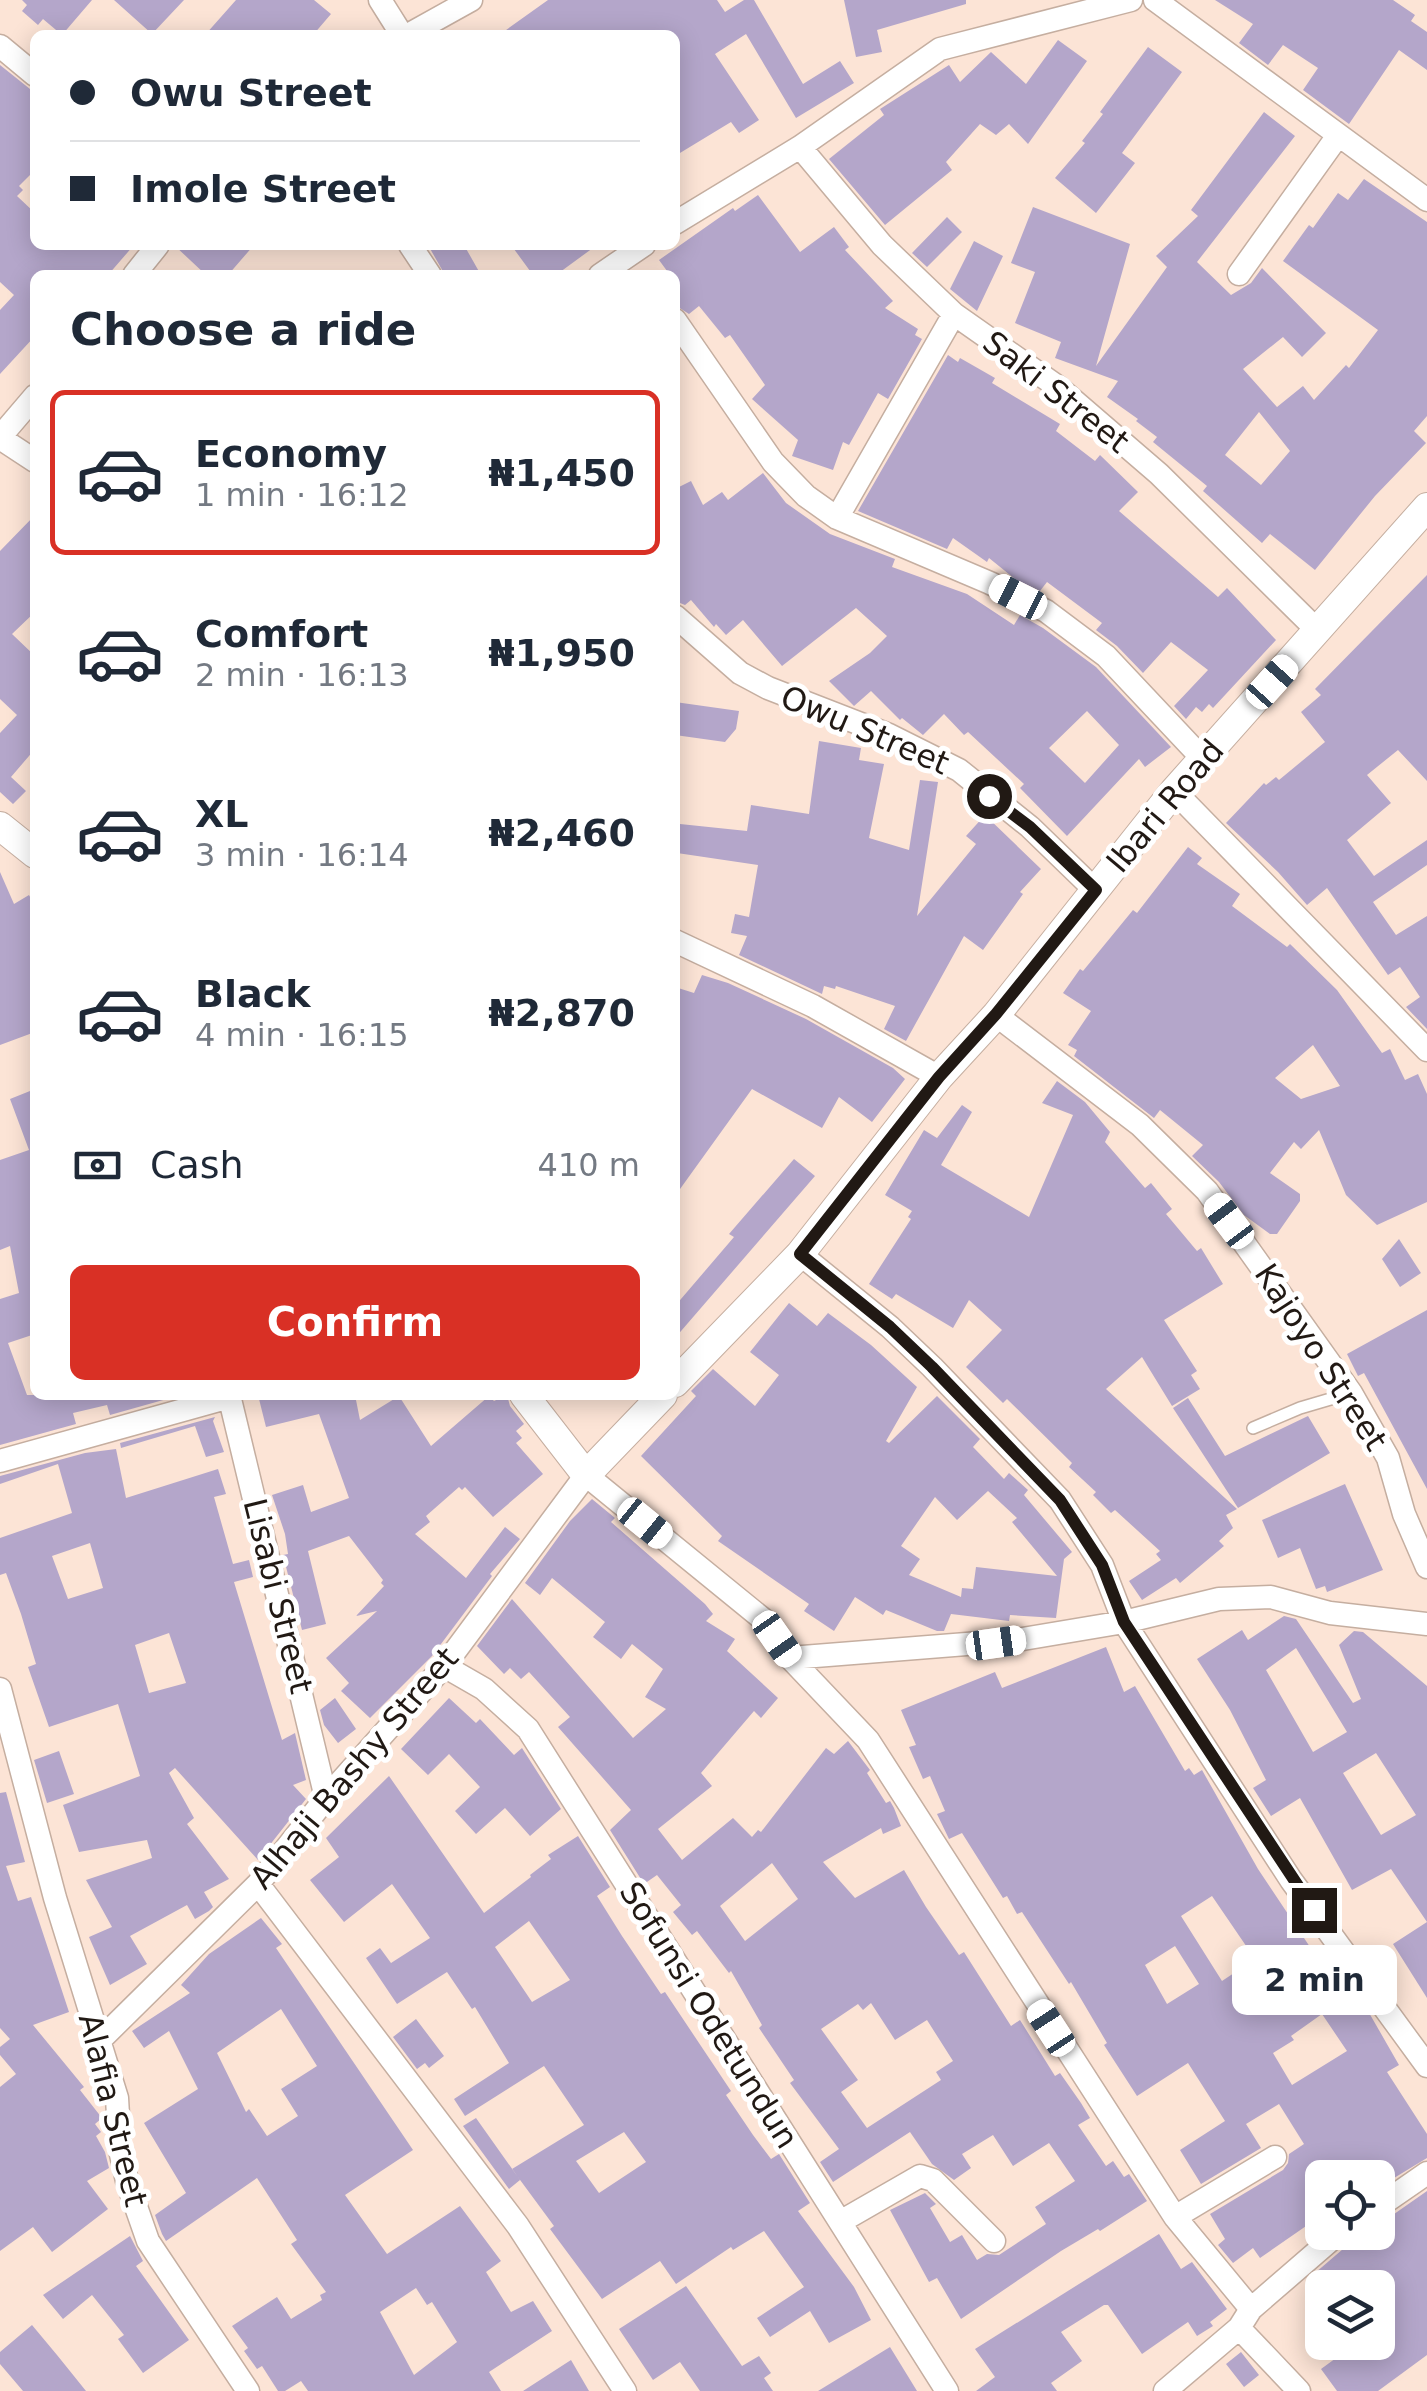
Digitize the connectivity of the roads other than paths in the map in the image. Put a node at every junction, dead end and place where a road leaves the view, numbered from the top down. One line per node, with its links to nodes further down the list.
1 (380, 0): 5 (street)
2 (470, 0): 6 (street)
3 (1131, 0): 10 (street)
4 (1155, 0): 9 (street)
5 (401, 30)
6 (414, 30)
7 (0, 46): 8 (street)
8 (30, 71)
9 (1337, 137): 11 (street); 17 (street)
10 (800, 147): 12 (street); 18 (street, Saki Street)
11 (1427, 200)
12 (680, 219)
13 (154, 250): 15 (street)
14 (637, 250): 16 (street)
15 (138, 270)
16 (607, 270)
17 (1239, 274)
18 (954, 314): 24 (street); 26 (street, Saki Street)
19 (680, 327): 24 (street)
20 (30, 402): 21 (street)
21 (0, 438): 22 (street)
22 (30, 458)
23 (1427, 506): 26 (street, Ibari Road)
24 (836, 518): 27 (street)
25 (680, 620): 31 (street, Owu Street)
26 (1318, 631): 27 (street, Ibari Road)
27 (1202, 758): 28 (street, Ibari Road)
28 (1174, 791): 31 (street, Ibari Road); 34 (street)
29 (0, 826): 30 (street)
30 (30, 850)
31 (1096, 890): 33 (street, Ibari Road)
32 (680, 943): 35 (street)
33 (996, 1014): 35 (street, Ibari Road); 38 (street, Kajoyo Street)
34 (1427, 1050)
35 (939, 1077): 36 (street, Ibari Road)
36 (800, 1254): 37 (street, Ibari Road); 47 (street)
37 (680, 1378)
38 (1351, 1393): 43 (lane); 46 (street, Kajoyo Street)
39 (216, 1400): 44 (street)
40 (231, 1400): 52 (street, Lisabi Street)
41 (528, 1400): 45 (street)
42 (659, 1400): 45 (street)
43 (1252, 1428)
44 (0, 1461)
45 (586, 1475): 49 (street); 50 (street, Alhaji Bashy Street)
46 (1427, 1567)
47 (1124, 1622): 48 (street); 49 (street); 55 (street)
48 (1427, 1624)
49 (790, 1658): 59 (street)
50 (444, 1666): 52 (street, Alhaji Bashy Street); 60 (street, Sofunsi Odetundun)
51 (0, 1689): 54 (street, Alafia Street)
52 (326, 1798): 53 (street, Alhaji Bashy Street)
53 (258, 1884): 54 (street, Alhaji Bashy Street); 65 (street)
54 (99, 2041): 64 (street, Alafia Street)
55 (1427, 2066)
56 (1275, 2157): 59 (street)
57 (1427, 2173): 58 (street)
58 (1395, 2195)
59 (1175, 2217): 63 (street)
60 (840, 2222): 61 (street); 66 (street, Sofunsi Odetundun)
61 (994, 2241)
62 (1320, 2250): 63 (street)
63 (1245, 2319): 67 (street); 68 (street)
64 (248, 2391)
65 (625, 2391)
66 (947, 2391)
67 (1166, 2391)
68 (1298, 2391)

